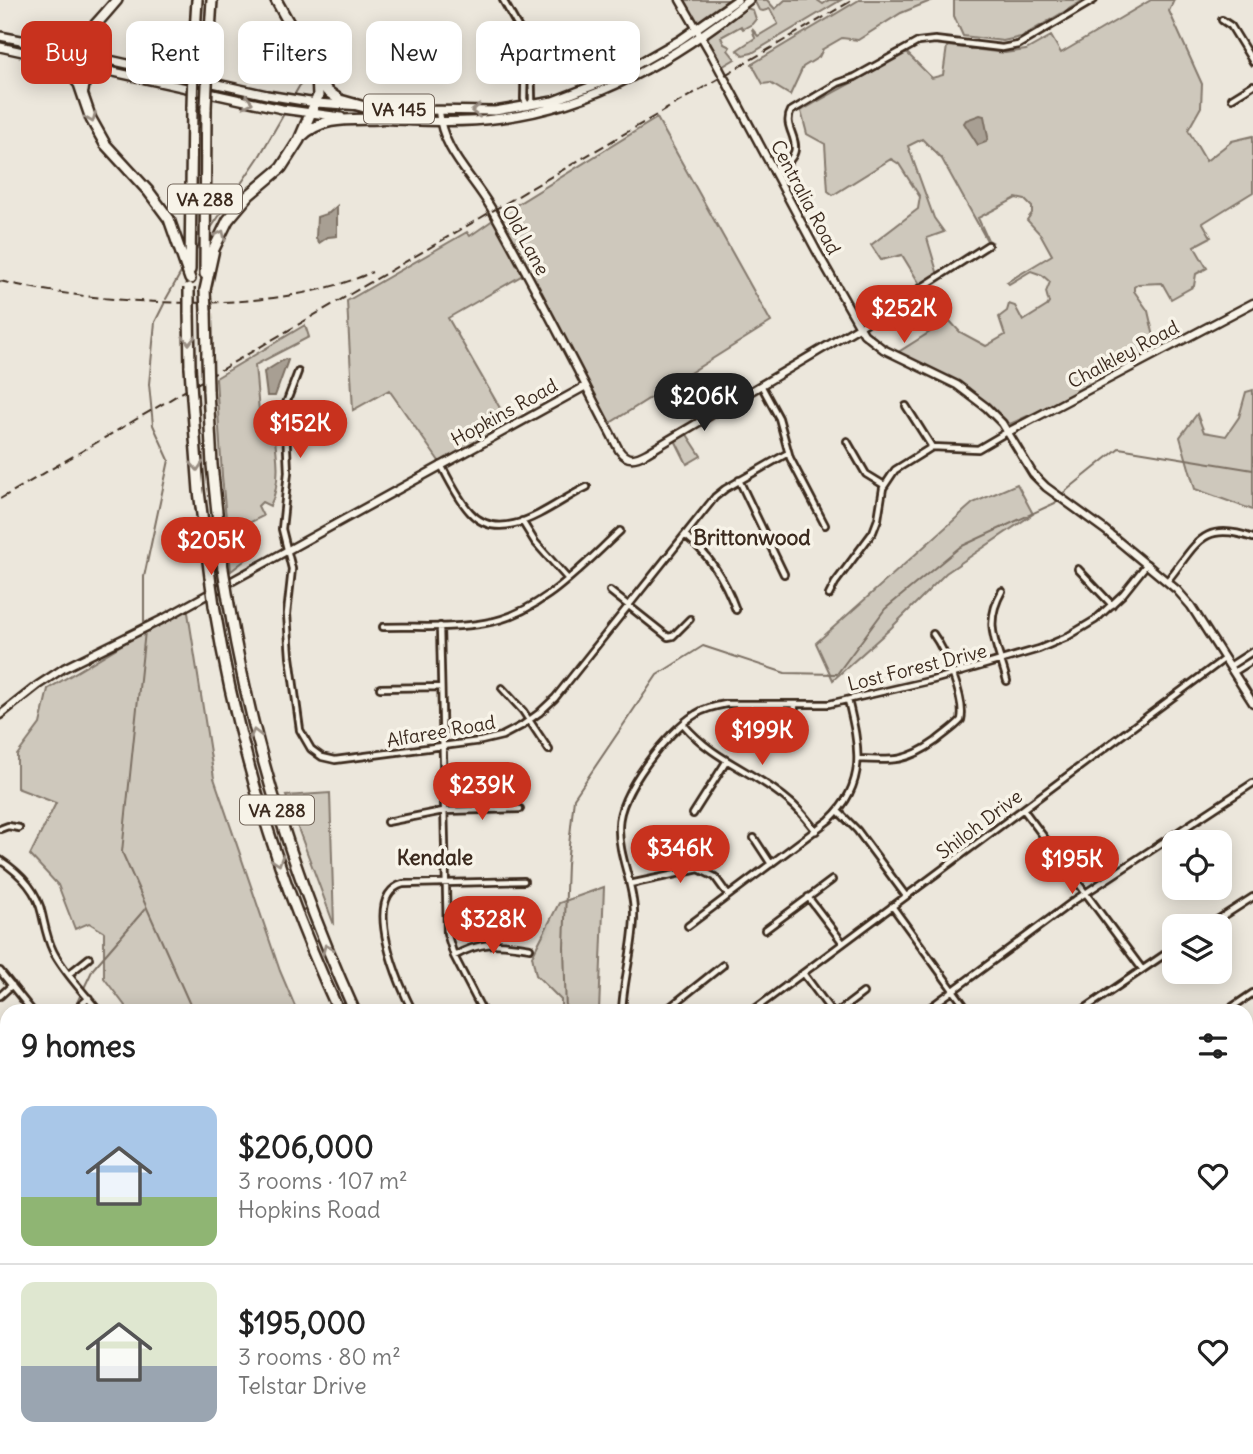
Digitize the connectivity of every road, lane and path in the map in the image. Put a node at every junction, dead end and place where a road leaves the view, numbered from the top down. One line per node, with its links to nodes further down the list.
1 (117, 0): 10 (highway)
2 (197, 0): 40 (highway, VA 288, bridge)
3 (212, 0): 41 (highway, VA 288, bridge)
4 (276, 0): 14 (highway)
5 (503, 0): 32 (street)
6 (680, 0): 15 (main road, Centralia Road)
7 (737, 0): 15 (main road)
8 (749, 0): 15 (main road)
9 (1094, 0): 38 (street)
10 (101, 18): 12 (highway); 13 (highway)
11 (1222, 20): 21 (street)
12 (98, 21)
13 (100, 21)
14 (287, 21)
15 (699, 32): 32 (main road, VA 145); 38 (main road, Centralia Road)
16 (0, 36): 17 (main road, VA 145)
17 (21, 41)
18 (0, 47): 19 (main road, VA 145)
19 (21, 52)
20 (112, 61): 30 (main road, VA 145)
21 (1253, 62)
22 (112, 72): 34 (main road, VA 145, one-way to 34)
23 (78, 84): 28 (highway)
24 (84, 84): 28 (highway)
25 (318, 84): 30 (highway)
26 (323, 84): 31 (highway)
27 (1253, 85): 29 (street)
28 (83, 94): 40 (highway, one-way to 40)
29 (1232, 98)
30 (316, 103): 31 (main road, VA 145); 34 (highway)
31 (368, 108): 33 (main road, VA 145)
32 (528, 110): 33 (main road, VA 145, one-way to 33); 36 (main road, VA 145)
33 (439, 111): 36 (main road, Old Lane)
34 (311, 114): 35 (main road, VA 145); 37 (highway)
35 (379, 119): 36 (main road, VA 145); 37 (highway)
36 (440, 121): 46 (main road, Old Lane)
37 (299, 141): 41 (highway, one-way to 37)
38 (774, 172): 43 (main road, Centralia Road)
39 (988, 245): 43 (street, Hopkins Road)
40 (189, 284): 143 (highway, VA 288, one-way to 143, bridge)
41 (205, 290): 144 (highway, VA 288, one-way to 41, bridge)
42 (1253, 303): 48 (main road, Chalkley Road)
43 (859, 327): 45 (main road, Hopkins Road); 48 (main road, Centralia Road)
44 (298, 372): 61 (street, Alfaree Road)
45 (760, 384): 46 (main road, Hopkins Road); 51 (street)
46 (586, 386): 52 (main road, Hopkins Road)
47 (906, 406): 50 (street)
48 (1008, 432): 50 (street); 62 (main road, Centralia Road)
49 (848, 440): 54 (street)
50 (932, 447): 54 (street)
51 (789, 453): 53 (street, Alfaree Road); 57 (street)
52 (441, 464): 56 (street); 61 (main road, Hopkins Road)
53 (739, 480): 59 (street, Alfaree Road); 64 (street)
54 (884, 485): 69 (street)
55 (587, 487): 56 (street)
56 (522, 521): 65 (street)
57 (825, 524)
58 (620, 531): 65 (street)
59 (685, 535): 70 (street, Alfaree Road); 72 (street)
60 (1253, 538): 66 (street)
61 (287, 551): 90 (main road, Hopkins Road); 94 (street, Alfaree Road)
62 (1148, 564): 66 (main road, Centralia Road); 71 (street, Lost Forest Drive)
63 (1078, 569): 71 (street)
64 (785, 574)
65 (567, 578): 74 (street)
66 (1168, 580): 78 (main road, Centralia Road)
67 (610, 591): 70 (street)
68 (1002, 591): 79 (street)
69 (829, 595)
70 (628, 605): 73 (street); 91 (street, Alfaree Road)
71 (1112, 605): 79 (street, Lost Forest Drive)
72 (736, 610)
73 (690, 620)
74 (440, 626): 75 (street); 84 (street)
75 (383, 627)
76 (933, 634): 82 (street)
77 (1253, 651): 81 (street)
78 (1224, 659): 81 (main road, Centralia Road); 100 (street, Shiloh Drive)
79 (1002, 660): 82 (street, Lost Forest Drive); 83 (street)
80 (1253, 660): 81 (street)
81 (1231, 669): 88 (main road, Centralia Road)
82 (953, 674): 87 (street, Lost Forest Drive); 96 (street)
83 (1007, 681)
84 (441, 687): 85 (street); 94 (street)
85 (380, 688)
86 (502, 688): 91 (street)
87 (848, 700): 89 (street, Lost Forest Drive); 96 (street)
88 (1253, 703)
89 (794, 705): 92 (street, Lost Forest Drive); 93 (street)
90 (0, 715)
91 (530, 721): 94 (street, Alfaree Road); 95 (street)
92 (683, 724): 97 (street); 114 (street, Lost Forest Drive)
93 (793, 734)
94 (442, 747): 101 (street)
95 (549, 750)
96 (858, 759): 102 (street)
97 (726, 762): 103 (street); 107 (street)
98 (1253, 783): 115 (street)
99 (520, 809): 101 (street)
100 (1023, 809): 115 (street); 117 (street, Shiloh Drive)
101 (443, 811): 104 (street); 113 (street)
102 (838, 811): 107 (street); 117 (street)
103 (693, 814)
104 (387, 822)
105 (19, 828): 106 (street)
106 (0, 829)
107 (816, 831): 110 (street)
108 (754, 838): 110 (street)
109 (0, 860): 133 (street)
110 (771, 864): 116 (street)
111 (832, 880): 118 (street)
112 (524, 881): 113 (street)
113 (445, 883): 127 (street); 145 (street)
114 (630, 884): 116 (street); 147 (street, Lost Forest Drive)
115 (1085, 893): 130 (street); 135 (street)
116 (728, 895): 122 (street)
117 (906, 896): 120 (street, Shiloh Drive)
118 (808, 897): 123 (street); 124 (street)
119 (1253, 897): 121 (street)
120 (892, 906): 124 (street, Shiloh Drive); 135 (street)
121 (1227, 914)
122 (688, 926)
123 (765, 930)
124 (843, 943): 132 (street, Shiloh Drive)
125 (530, 948): 127 (street)
126 (1162, 956): 130 (street)
127 (454, 957): 146 (street)
128 (89, 958): 133 (street)
129 (723, 965): 148 (street)
130 (1142, 969): 154 (street)
131 (0, 971): 134 (street)
132 (803, 973): 149 (street, Shiloh Drive); 150 (street)
133 (69, 974): 139 (street)
134 (12, 985): 138 (street); 140 (street)
135 (954, 989): 152 (street); 153 (street)
136 (863, 993): 151 (street)
137 (1253, 993): 155 (street)
138 (0, 996)
139 (89, 998): 141 (street); 142 (street)
140 (27, 1004)
141 (81, 1004)
142 (93, 1004)
143 (336, 1004)
144 (352, 1004)
145 (409, 1004)
146 (479, 1004)
147 (623, 1004)
148 (674, 1004)
149 (762, 1004)
150 (826, 1004)
151 (849, 1004)
152 (934, 1004)
153 (964, 1004)
154 (1092, 1004)
155 (1237, 1004)

